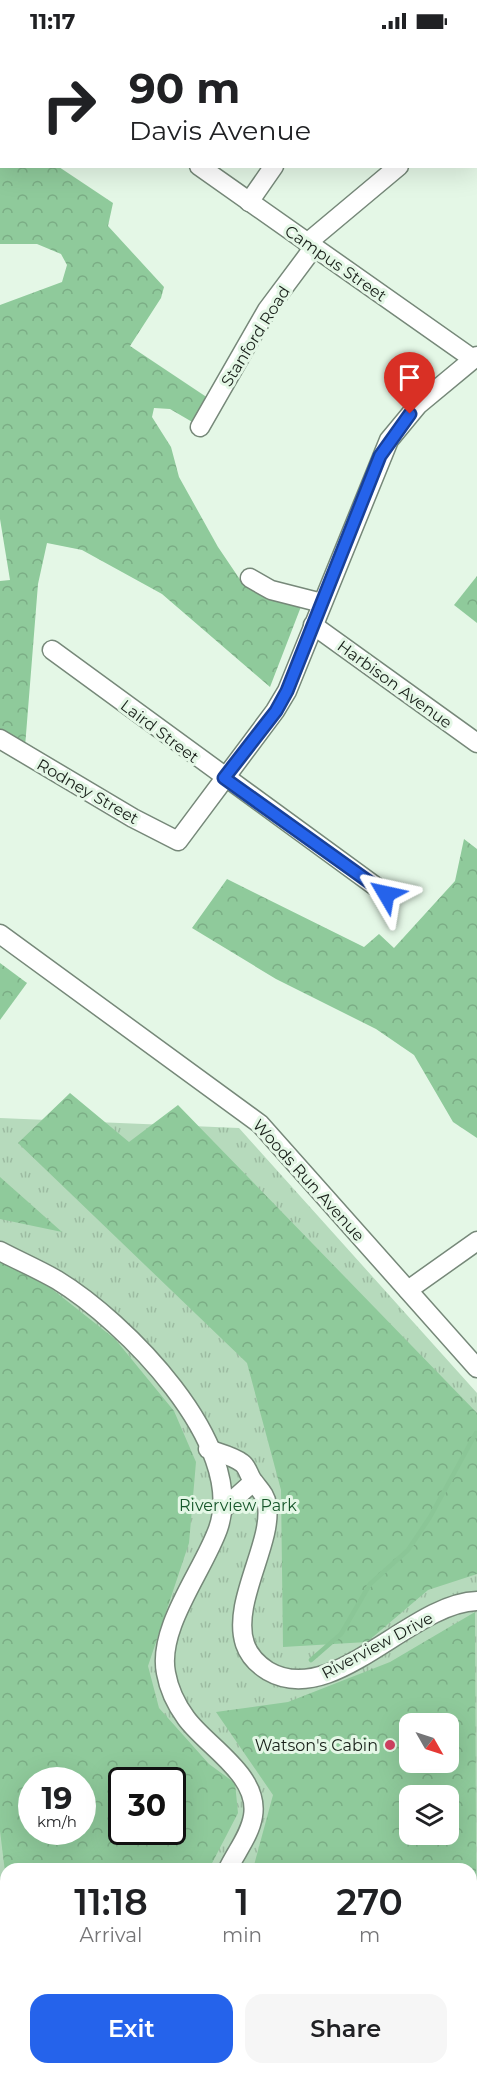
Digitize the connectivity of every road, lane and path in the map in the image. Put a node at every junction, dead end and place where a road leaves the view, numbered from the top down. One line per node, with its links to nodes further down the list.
1 (202, 168): 4 (street, Campus Street)
2 (273, 168): 4 (street)
3 (397, 168): 5 (street, Stanford Road)
4 (249, 202): 5 (street, Campus Street)
5 (310, 245): 6 (street, Campus Street); 7 (street, Stanford Road)
6 (475, 358): 9 (street)
7 (200, 427)
8 (250, 578): 9 (street)
9 (322, 603): 10 (street)
10 (313, 625): 13 (street, Harbison Avenue); 14 (street)
11 (52, 650): 14 (street, Laird Street)
12 (0, 739): 14 (street, Rodney Street)
13 (477, 743)
14 (224, 778): 15 (street, Laird Street)
15 (386, 894)
16 (0, 934): 19 (street, Woods Run Avenue)
17 (477, 1241): 19 (street)
18 (0, 1251): 21 (street)
19 (408, 1290): 20 (street, Woods Run Avenue)
20 (477, 1368)
21 (208, 1449): 22 (street, Riverview Drive); 23 (street)
22 (253, 1482): 23 (street); 24 (street, Riverview Drive)
23 (224, 1508): 25 (street)
24 (477, 1601)
25 (231, 1863)

